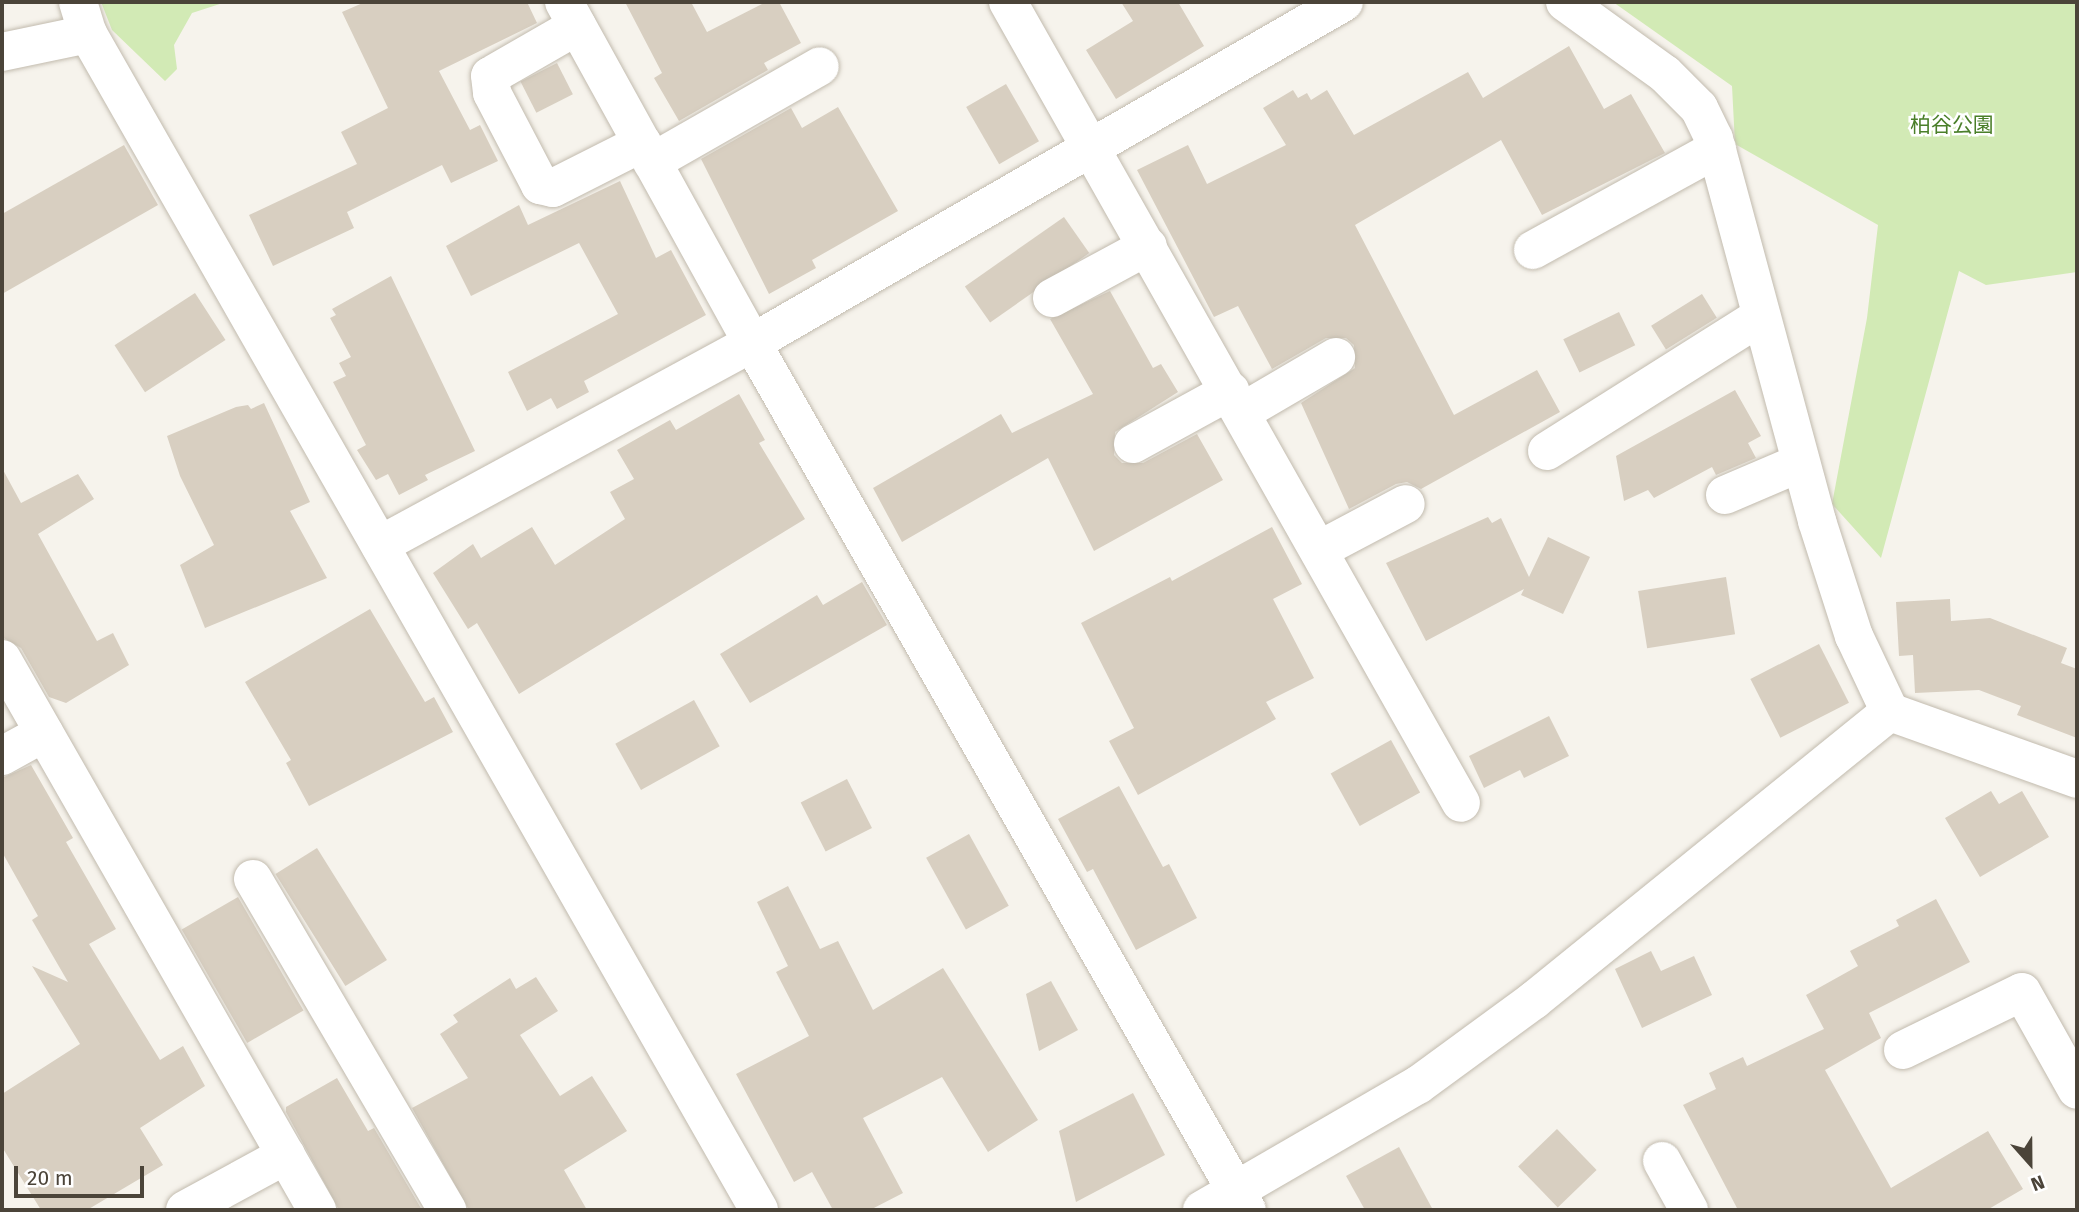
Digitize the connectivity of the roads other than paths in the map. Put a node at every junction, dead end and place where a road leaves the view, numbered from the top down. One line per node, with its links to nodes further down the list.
1 (1008, 2): 8 (street)
2 (1344, 2): 8 (street)
3 (1565, 2): 9 (street)
4 (570, 14): 10 (street); 10 (street)
5 (83, 18): 6 (street); 23 (street)
6 (2, 52)
7 (820, 66): 10 (street)
8 (1092, 146): 11 (street); 15 (street)
9 (1717, 149): 12 (street); 14 (street)
10 (647, 153): 15 (street)
11 (1148, 246): 13 (street); 17 (street)
12 (1532, 250)
13 (1052, 298)
14 (1760, 316): 19 (street); 20 (street)
15 (752, 343): 23 (street); 36 (street)
16 (1336, 357): 17 (street)
17 (1236, 401): 18 (street); 24 (street)
18 (1133, 444)
19 (1547, 450)
20 (1800, 463): 21 (street); 26 (street)
21 (1724, 495)
22 (1406, 504): 24 (street)
23 (380, 545): 40 (street)
24 (1319, 550): 30 (street)
25 (2, 659): 27 (street)
26 (1890, 712): 29 (street); 36 (street)
27 (44, 733): 28 (street); 34 (street)
28 (2, 756)
29 (2077, 779)
30 (1461, 803)
31 (253, 879): 39 (street)
32 (1903, 1050): 33 (street)
33 (2077, 1090)
34 (286, 1155): 37 (street); 38 (street)
35 (1661, 1161): 42 (street)
36 (1242, 1201): 41 (street)
37 (185, 1210)
38 (317, 1210)
39 (447, 1210)
40 (759, 1210)
41 (1202, 1210)
42 (1689, 1210)

